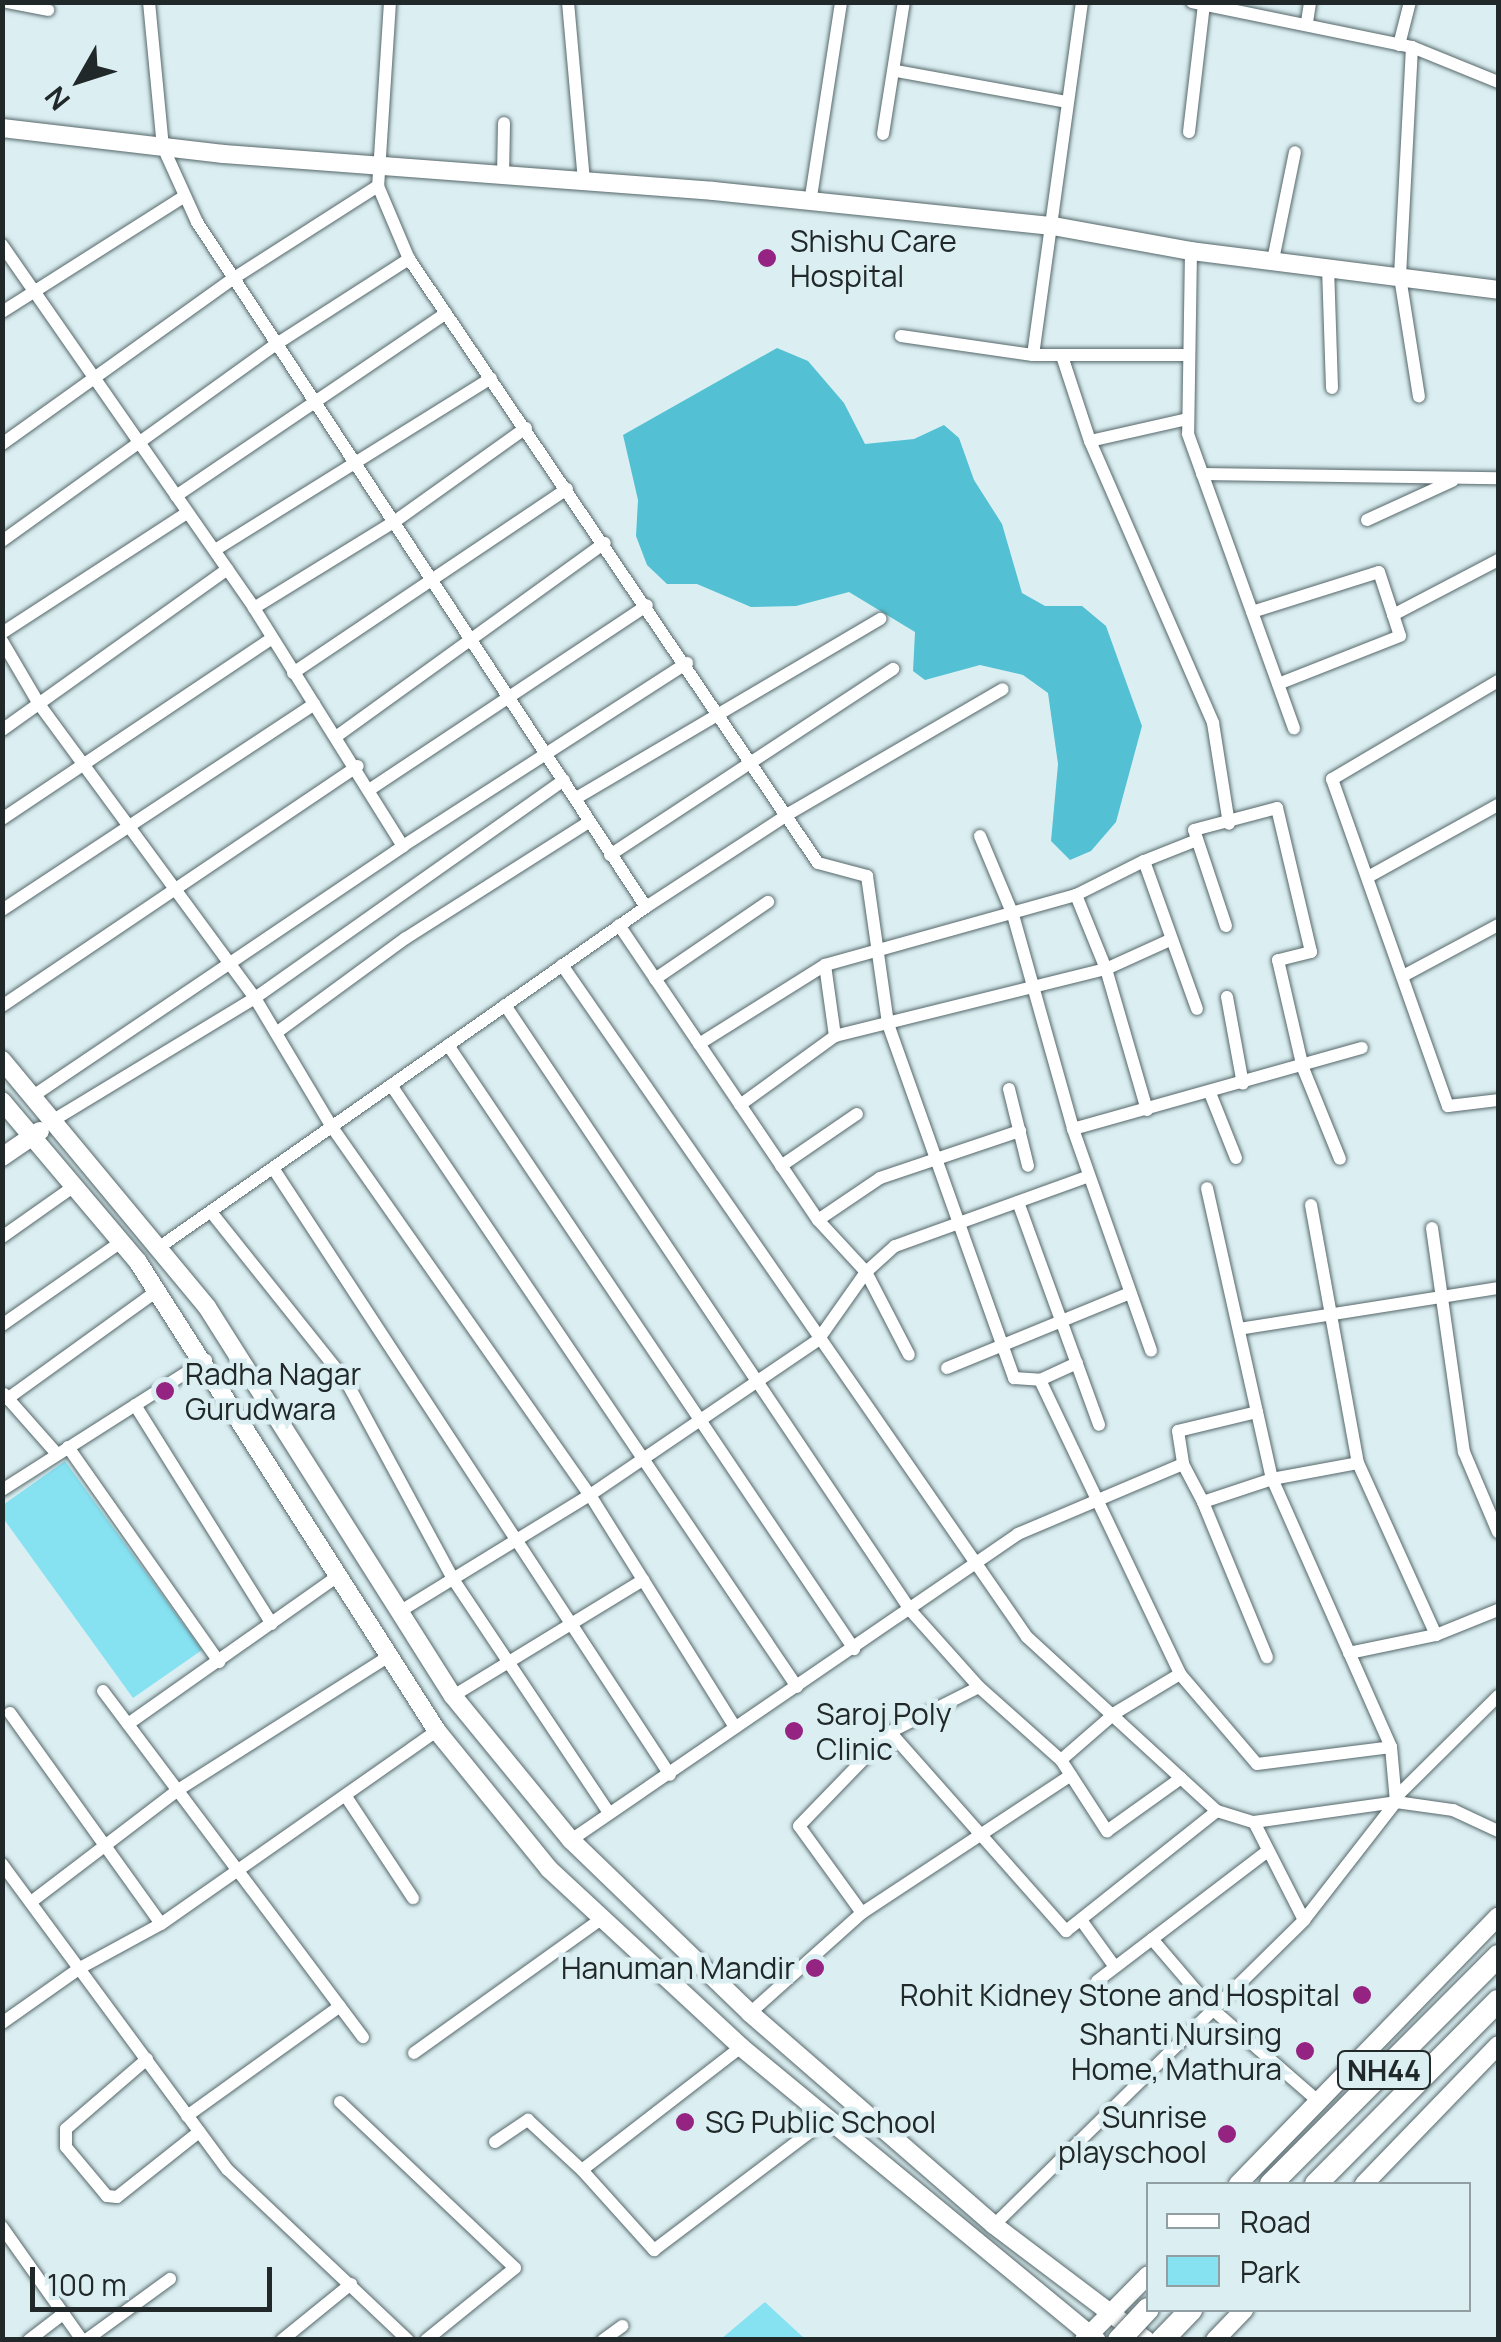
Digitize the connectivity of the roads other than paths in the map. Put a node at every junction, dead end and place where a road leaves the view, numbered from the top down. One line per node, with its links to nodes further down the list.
1 (7, 2): 11 (street)
2 (149, 2): 21 (street)
3 (390, 2): 23 (street)
4 (568, 2): 25 (street)
5 (842, 2): 28 (street)
6 (904, 2): 14 (street)
7 (1082, 2): 16 (street)
8 (1310, 2): 12 (street)
9 (1410, 2): 13 (street)
10 (1198, 4): 12 (street); 19 (street)
11 (48, 10)
12 (1306, 22): 13 (street)
13 (1406, 46): 15 (street); 35 (street)
14 (896, 71): 16 (street); 20 (street)
15 (1498, 82)
16 (1068, 102): 29 (street)
17 (504, 123): 24 (street)
18 (2, 128): 21 (main road)
19 (1189, 132)
20 (882, 134)
21 (163, 147): 23 (main road); 27 (street)
22 (1295, 152): 33 (street)
23 (377, 164): 24 (main road); 26 (street)
24 (503, 176): 25 (main road)
25 (584, 181): 28 (main road)
26 (378, 186): 32 (street); 36 (street)
27 (183, 197): 36 (street); 38 (street)
28 (810, 202): 29 (main road)
29 (1052, 226): 31 (main road); 43 (street)
30 (2, 245): 38 (street)
31 (1191, 252): 33 (main road); 44 (street)
32 (409, 259): 40 (street); 42 (street)
33 (1274, 260): 34 (main road)
34 (1328, 266): 35 (main road); 48 (street)
35 (1400, 277): 37 (main road); 49 (street)
36 (234, 278): 42 (street); 46 (street)
37 (1498, 290)
38 (33, 291): 39 (street); 46 (street)
39 (2, 312)
40 (446, 312): 47 (street); 50 (street)
41 (901, 336): 43 (street)
42 (278, 343): 50 (street); 54 (street)
43 (1033, 354): 45 (street)
44 (1189, 355): 45 (street); 51 (street)
45 (1063, 359): 53 (street)
46 (92, 377): 54 (street); 55 (street)
47 (491, 378): 52 (street); 56 (street)
48 (1332, 388)
49 (1419, 397)
50 (316, 401): 56 (street); 61 (street)
51 (1188, 419): 53 (street); 57 (street)
52 (526, 428): 60 (street); 64 (street)
53 (1090, 442): 104 (street)
54 (141, 443): 61 (street); 65 (street)
55 (2, 444)
56 (356, 464): 64 (street); 67 (street)
57 (1202, 474): 58 (street); 73 (street)
58 (1459, 478): 59 (street); 63 (street)
59 (1498, 478)
60 (567, 488): 66 (street); 70 (street)
61 (176, 496): 62 (street)
62 (187, 513): 67 (street); 76 (street)
63 (1368, 520)
64 (394, 522): 70 (street); 72 (street)
65 (2, 542)
66 (605, 544): 71 (street); 77 (street)
67 (215, 550): 69 (street)
68 (1498, 560): 74 (street)
69 (228, 569): 72 (street); 87 (street)
70 (433, 582): 77 (street); 82 (street)
71 (647, 605): 80 (street); 86 (street)
72 (254, 608): 78 (street)
73 (1252, 612): 74 (street); 84 (street)
74 (1394, 615): 84 (street)
75 (880, 619): 89 (street)
76 (2, 633)
77 (470, 638): 86 (street); 92 (street)
78 (271, 639): 82 (street); 95 (street)
79 (2, 642): 87 (street)
80 (687, 663): 89 (street); 93 (street)
81 (893, 669): 94 (street)
82 (293, 672): 88 (street)
83 (1498, 681): 111 (street)
84 (1278, 684): 90 (street)
85 (1004, 689): 101 (street)
86 (507, 696): 93 (street); 98 (street)
87 (39, 704): 91 (street); 95 (street)
88 (314, 704): 92 (street); 105 (street)
89 (717, 709): 94 (street); 99 (street)
90 (1294, 728)
91 (2, 730)
92 (338, 736): 96 (street)
93 (548, 758): 97 (street); 108 (street)
94 (752, 759): 101 (street); 109 (street)
95 (83, 765): 102 (street); 105 (street)
96 (358, 766): 98 (street); 112 (street)
97 (564, 780): 99 (street); 131 (street)
98 (372, 788): 108 (street)
99 (578, 797): 103 (street)
100 (1498, 805): 111 (street)
101 (790, 814): 115 (street); 122 (street)
102 (2, 819)
103 (589, 822): 109 (street); 136 (street)
104 (1229, 824): 107 (street); 142 (street)
105 (130, 828): 112 (street); 116 (street)
106 (980, 836): 117 (street)
107 (1197, 840): 110 (street); 120 (street)
108 (402, 846): 123 (street)
109 (610, 854): 115 (street)
110 (1144, 862): 113 (street); 121 (street)
111 (1368, 877): 127 (street)
112 (172, 890): 123 (street); 132 (street)
113 (1076, 895): 117 (street); 126 (street)
114 (768, 902): 128 (street)
115 (646, 907): 118 (street)
116 (2, 910)
117 (1013, 914): 122 (street); 129 (street)
118 (619, 925): 124 (street); 128 (street)
119 (1498, 925): 127 (street)
120 (1226, 926)
121 (1172, 940): 126 (street); 134 (street)
122 (874, 948): 125 (street); 135 (street)
123 (232, 965): 131 (street); 147 (street)
124 (562, 965): 133 (street); 186 (street)
125 (825, 965): 137 (street); 138 (street)
126 (1106, 969): 129 (street); 151 (street)
127 (1403, 976): 148 (street)
128 (655, 979): 138 (street)
129 (1035, 982): 135 (street); 155 (street)
130 (1227, 997): 143 (street)
131 (254, 998): 136 (street); 153 (street)
132 (2, 1006)
133 (505, 1006): 139 (street); 193 (street)
134 (1197, 1009)
135 (888, 1024): 137 (street); 158 (street)
136 (276, 1033): 154 (street)
137 (835, 1036): 150 (street)
138 (700, 1044): 150 (street)
139 (448, 1045): 144 (street); 198 (street)
140 (1362, 1048): 142 (street)
141 (2, 1060): 147 (main road)
142 (1303, 1068): 143 (street); 161 (street)
143 (1243, 1084): 146 (street)
144 (392, 1085): 154 (street); 201 (street)
145 (1010, 1089): 156 (street)
146 (1210, 1093): 151 (street); 160 (street)
147 (33, 1096): 153 (main road)
148 (1498, 1100)
149 (2, 1101): 157 (main road)
150 (740, 1105): 162 (street)
151 (1147, 1110): 155 (street)
152 (857, 1114): 162 (street)
153 (52, 1121): 157 (main road); 176 (main road)
154 (332, 1127): 164 (street); 206 (street)
155 (1073, 1130): 165 (street)
156 (1020, 1131): 158 (street); 163 (street)
157 (34, 1137): 159 (main road); 166 (main road)
158 (934, 1156): 171 (street); 172 (street)
159 (2, 1157)
160 (1236, 1158)
161 (1340, 1159)
162 (781, 1166): 171 (street)
163 (1028, 1166)
164 (273, 1168): 170 (street); 210 (street)
165 (1089, 1176): 168 (street); 180 (street)
166 (72, 1187): 174 (street); 175 (main road)
167 (1208, 1188): 185 (street)
168 (1018, 1202): 172 (street); 183 (street)
169 (1312, 1204): 182 (street)
170 (210, 1212): 176 (street); 213 (street)
171 (818, 1220): 177 (street)
172 (958, 1223): 177 (street); 187 (street)
173 (1432, 1228): 181 (street)
174 (2, 1238)
175 (121, 1242): 179 (main road); 184 (street)
176 (161, 1246): 216 (main road)
177 (866, 1272): 186 (street); 189 (street)
178 (1498, 1288): 181 (street)
179 (157, 1291): 190 (main road); 195 (street)
180 (1130, 1293): 183 (street); 188 (street)
181 (1442, 1296): 182 (street); 209 (street)
182 (1331, 1314): 185 (street); 202 (street)
183 (1060, 1318): 187 (street); 191 (street)
184 (2, 1326)
185 (1239, 1329): 197 (street)
186 (818, 1340): 193 (street); 211 (street)
187 (1001, 1342): 192 (street); 194 (street)
188 (1151, 1351)
189 (909, 1355)
190 (206, 1360): 196 (street); 212 (main road)
191 (1076, 1363): 194 (street); 199 (street)
192 (946, 1368)
193 (758, 1380): 198 (street); 215 (street)
194 (1040, 1380): 207 (street)
195 (5, 1396): 200 (street)
196 (134, 1405): 200 (street); 219 (street)
197 (1257, 1412): 203 (street); 204 (street)
198 (698, 1421): 201 (street); 221 (street)
199 (1099, 1425)
200 (63, 1450): 205 (street); 225 (street)
201 (641, 1460): 206 (street); 228 (street)
202 (1358, 1463): 204 (street); 220 (street)
203 (1183, 1464): 207 (street); 208 (street)
204 (1272, 1480): 208 (street); 222 (street)
205 (2, 1490)
206 (590, 1494): 210 (street); 214 (street)
207 (1100, 1498): 211 (street); 227 (street)
208 (1203, 1502): 224 (street)
209 (1498, 1532)
210 (518, 1539): 213 (street); 218 (street)
211 (976, 1563): 215 (street); 234 (street)
212 (339, 1576): 219 (street); 223 (main road)
213 (453, 1580): 216 (street); 226 (street)
214 (643, 1580): 218 (street); 236 (street)
215 (912, 1611): 221 (street); 229 (street)
216 (400, 1612): 231 (main road)
217 (1496, 1617): 220 (street)
218 (572, 1623): 226 (street); 241 (street)
219 (272, 1624): 225 (street)
220 (1436, 1634): 222 (street)
221 (854, 1649): 228 (street)
222 (1349, 1653): 239 (street)
223 (391, 1656): 237 (main road); 244 (street)
224 (1267, 1657)
225 (219, 1662): 235 (street)
226 (509, 1664): 231 (street); 248 (street)
227 (1180, 1674): 234 (street); 239 (street)
228 (796, 1687): 236 (street)
229 (979, 1687): 238 (street); 240 (street)
230 (103, 1691): 235 (street)
231 (453, 1696): 252 (main road)
232 (1498, 1696): 246 (street)
233 (10, 1713): 253 (street)
234 (1116, 1713): 240 (street); 243 (street)
235 (128, 1724): 244 (street)
236 (735, 1728): 241 (street)
237 (437, 1731): 245 (street); 260 (main road)
238 (890, 1732): 251 (street); 259 (street)
239 (1391, 1747): 246 (street)
240 (1061, 1760): 242 (street)
241 (670, 1775): 248 (street)
242 (1071, 1775): 243 (street); 251 (street)
243 (1181, 1778): 247 (street)
244 (178, 1790): 253 (street); 256 (street)
245 (347, 1798): 256 (street); 257 (street)
246 (1396, 1799): 249 (street); 250 (street); 263 (street)
247 (1216, 1811): 249 (street); 262 (street)
248 (609, 1813): 252 (street)
249 (1254, 1822): 254 (street)
250 (1498, 1831)
251 (982, 1836): 259 (street); 262 (street)
252 (571, 1840): 273 (main road)
253 (105, 1846): 258 (street); 264 (street)
254 (1265, 1852): 263 (street); 265 (street)
255 (2, 1864): 258 (street)
256 (238, 1871): 264 (street); 271 (street)
257 (413, 1898)
258 (31, 1902): 268 (street)
259 (862, 1912): 273 (street)
260 (601, 1918): 277 (main road); 278 (street)
261 (1498, 1918): 281 (main road)
262 (1082, 1920): 267 (street)
263 (1304, 1920): 272 (street)
264 (162, 1924): 268 (street)
265 (1152, 1939): 267 (street); 272 (street)
266 (1498, 1956): 288 (highway, NH44)
267 (1115, 1966): 269 (street)
268 (80, 1968): 274 (street); 279 (street)
269 (1096, 1980)
270 (1498, 2001): 289 (highway, NH44)
271 (340, 2006): 275 (street); 282 (street)
272 (1211, 2008): 281 (street); 291 (street)
273 (750, 2013): 291 (main road)
274 (2, 2023)
275 (363, 2037)
276 (1498, 2045): 290 (main road)
277 (741, 2048): 283 (main road); 286 (street)
278 (414, 2054)
279 (147, 2059): 282 (street); 284 (street)
280 (340, 2102): 307 (street)
281 (1320, 2102): 287 (main road)
282 (187, 2116): 284 (street)
283 (827, 2119): 286 (street); 302 (main road)
284 (199, 2132): 295 (street)
285 (495, 2142): 286 (street)
286 (582, 2170)
287 (1240, 2182)
288 (1273, 2182)
289 (1318, 2182)
290 (1366, 2182)
291 (994, 2224): 300 (main road)
292 (2, 2226): 299 (street)
293 (1146, 2277): 300 (main road)
294 (170, 2279): 304 (street)
295 (351, 2284): 305 (street); 306 (street)
296 (1146, 2312): 309 (highway, bridge)
297 (1189, 2312): 311 (highway)
298 (1242, 2312): 312 (main road)
299 (64, 2314): 303 (street); 304 (street)
300 (1108, 2316): 302 (main road); 310 (main road)
301 (622, 2326): 308 (street)
302 (1090, 2338)
303 (29, 2340)
304 (84, 2340)
305 (282, 2340)
306 (408, 2340)
307 (426, 2340)
308 (603, 2340)
309 (1119, 2340)
310 (1146, 2340)
311 (1162, 2340)
312 (1215, 2340)

